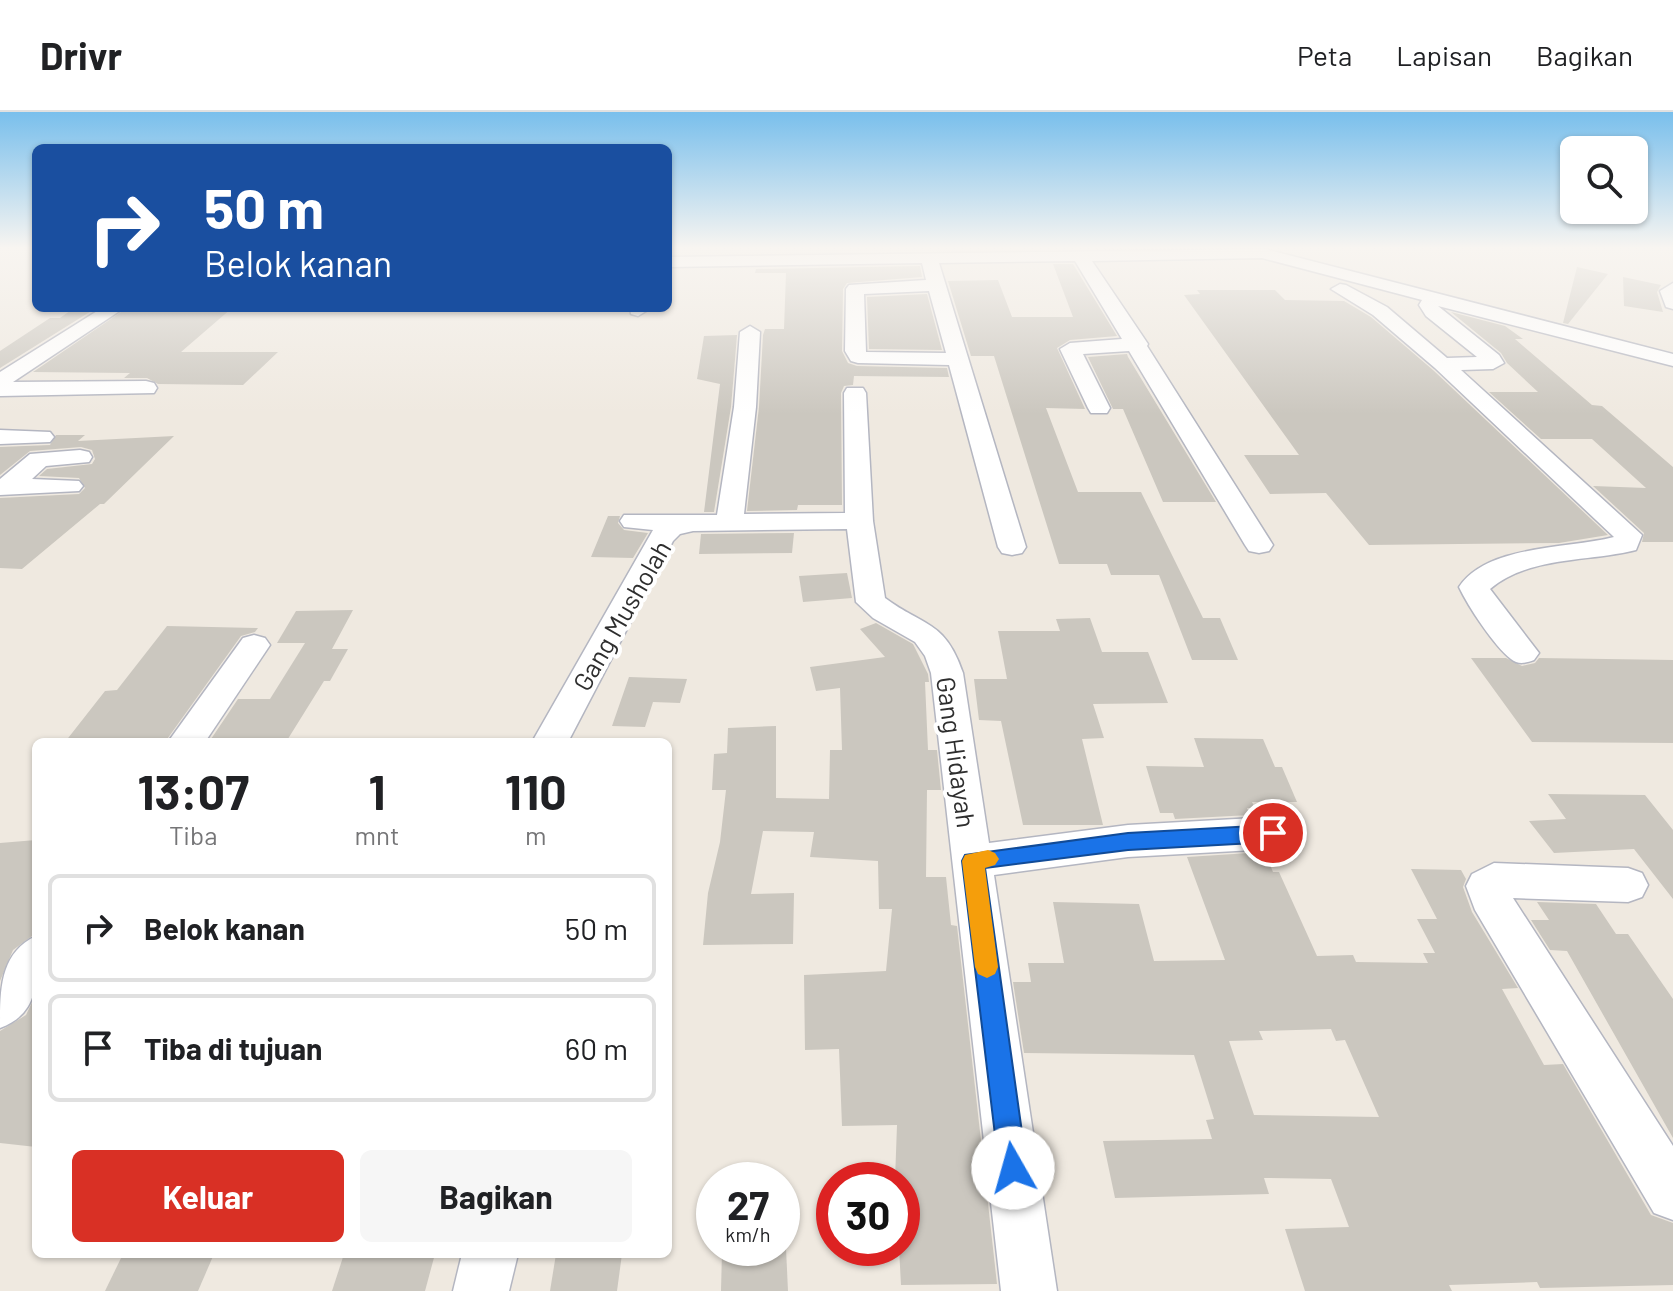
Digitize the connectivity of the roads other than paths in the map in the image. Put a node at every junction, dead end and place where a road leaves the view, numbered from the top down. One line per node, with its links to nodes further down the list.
1 (855, 304): 10 (street)
2 (944, 304): 10 (street)
3 (1112, 304): 9 (street)
4 (1367, 304): 12 (street)
5 (1430, 304): 12 (street)
6 (1458, 304): 11 (street)
7 (109, 312): 13 (street)
8 (750, 332): 24 (street)
9 (1138, 344): 16 (street); 26 (street)
10 (958, 359): 27 (street)
11 (1673, 360)
12 (1442, 364): 29 (street)
13 (3, 379): 14 (street)
14 (146, 388)
15 (855, 393): 23 (street, Gang Hidayah)
16 (1099, 408)
17 (0, 437): 18 (street)
18 (42, 437)
19 (80, 457): 20 (street)
20 (4, 486): 21 (street)
21 (70, 486)
22 (634, 521): 25 (street)
23 (859, 521): 24 (street, Gang Musholah); 33 (street, Gang Hidayah)
24 (729, 522): 25 (street, Gang Musholah)
25 (693, 523): 31 (street, Gang Musholah)
26 (1259, 545)
27 (1012, 547)
28 (254, 645): 30 (street)
29 (1523, 653)
30 (189, 738)
31 (552, 738)
32 (1273, 833): 33 (street)
33 (973, 861): 40 (street, Gang Hidayah)
34 (1628, 885): 37 (street)
35 (32, 962): 36 (street)
36 (0, 1007)
37 (1667, 1176)
38 (489, 1258): 39 (street)
39 (481, 1291)
40 (1029, 1291)

